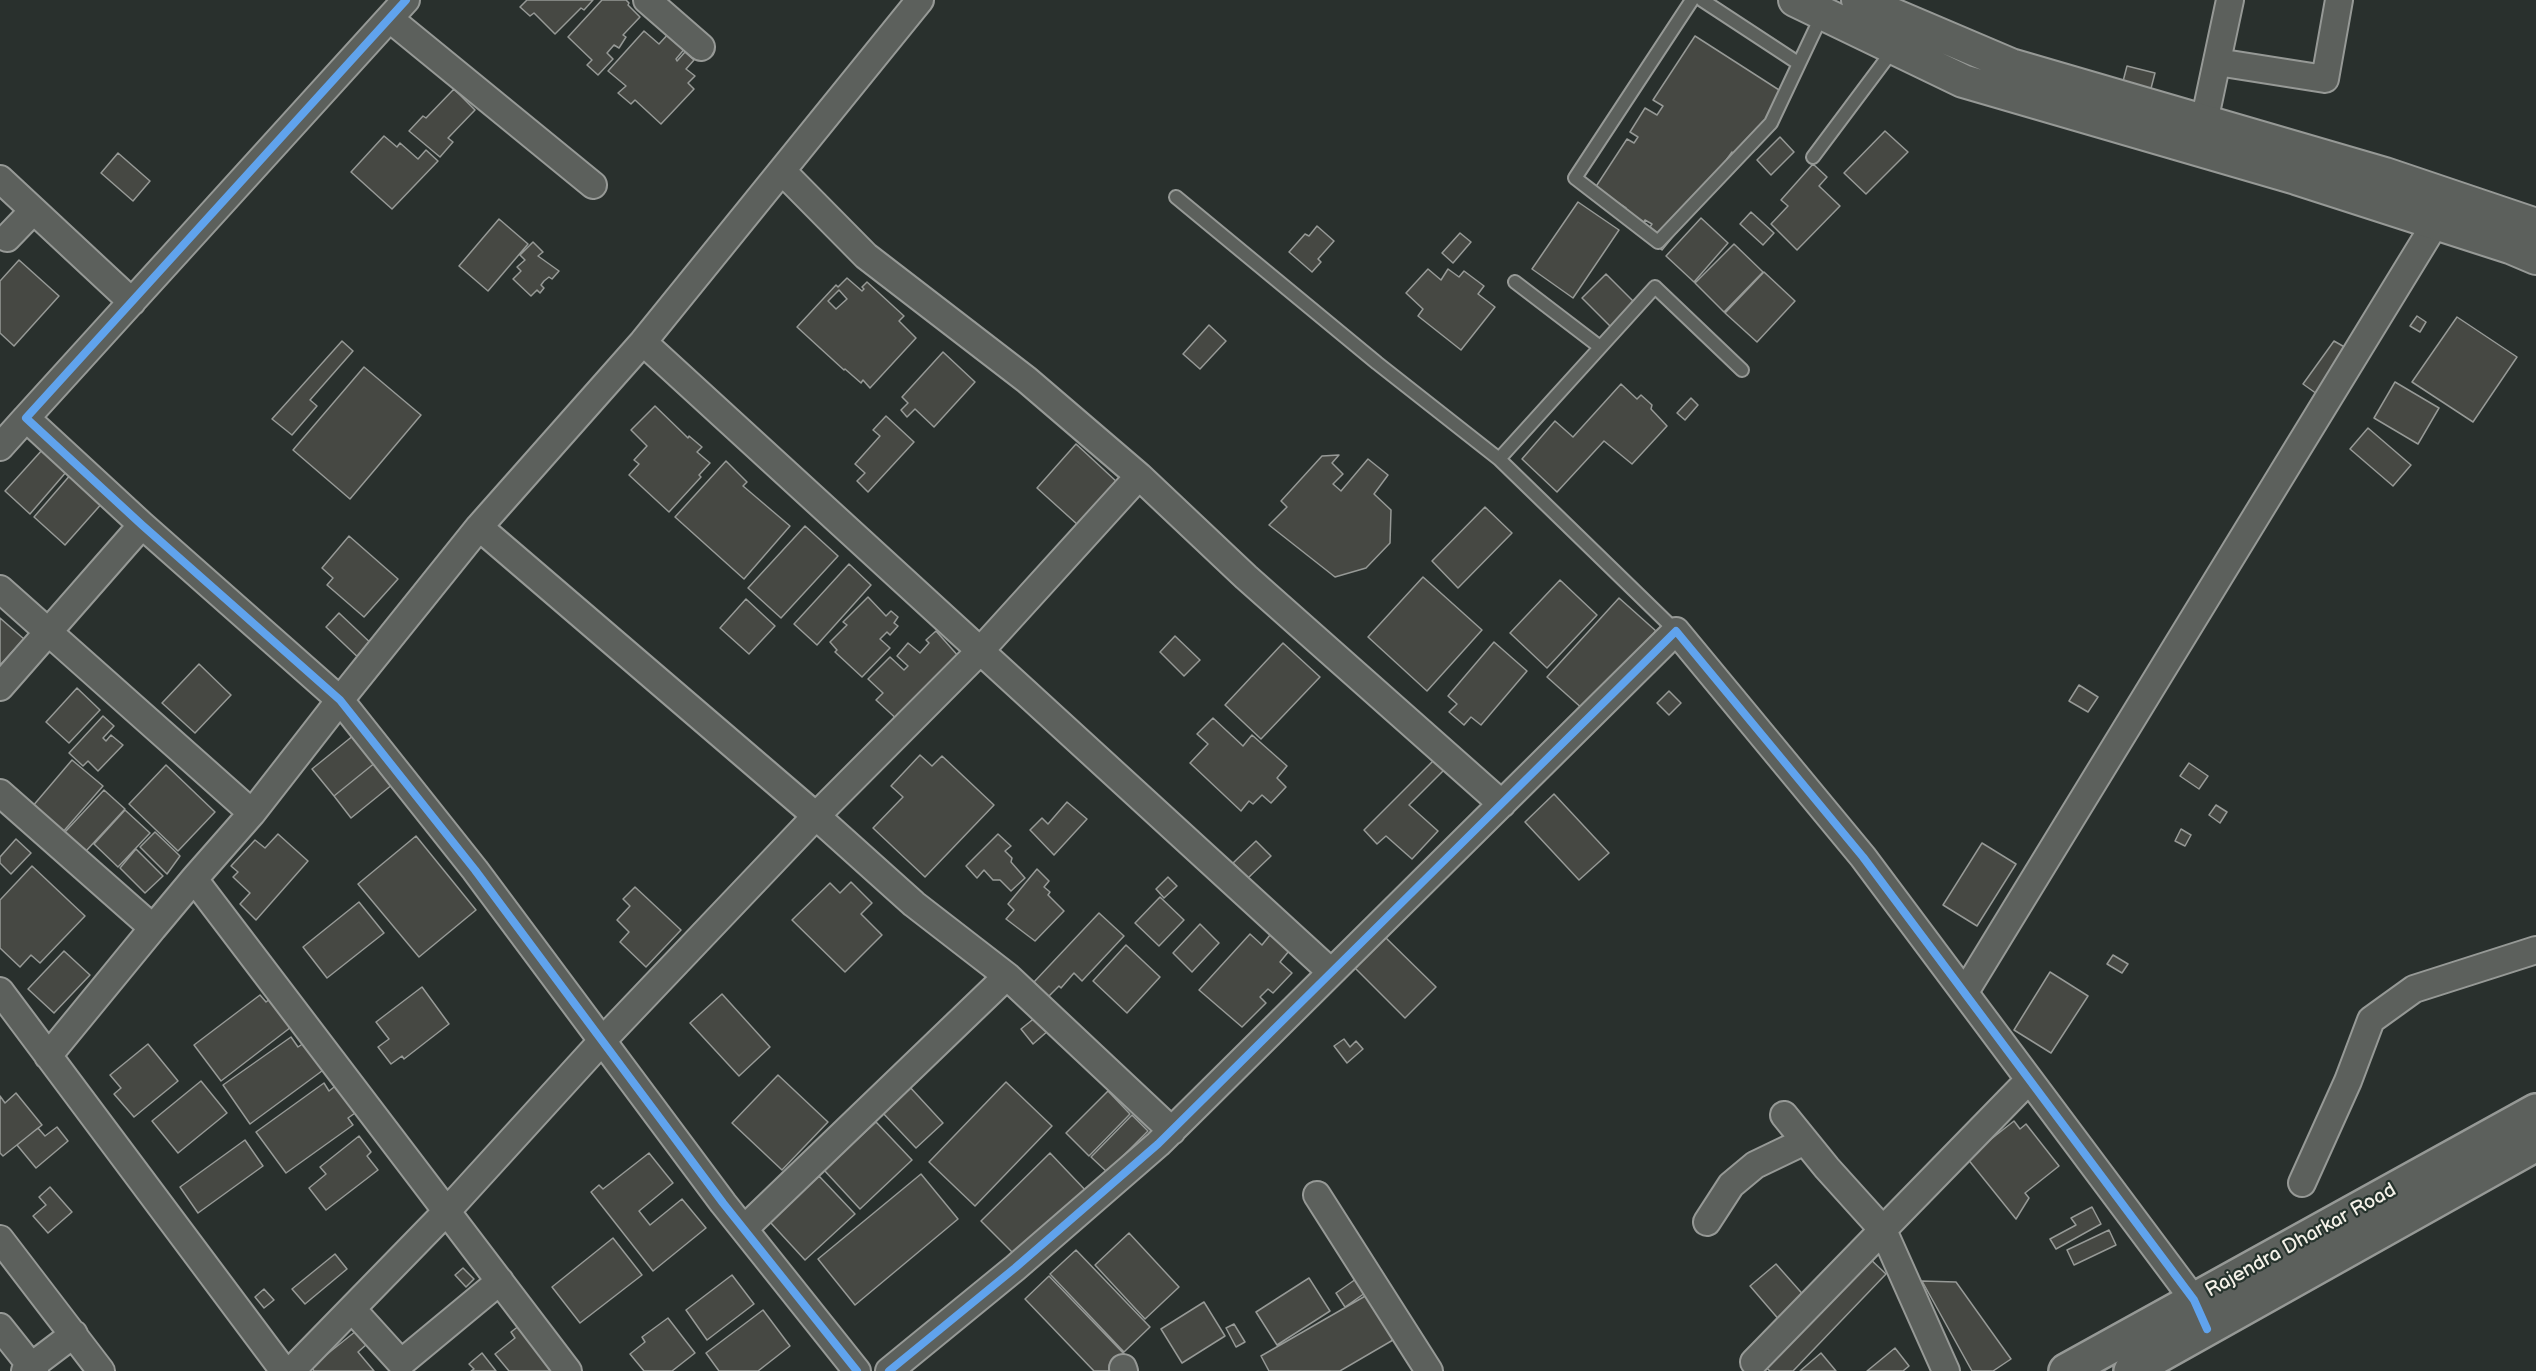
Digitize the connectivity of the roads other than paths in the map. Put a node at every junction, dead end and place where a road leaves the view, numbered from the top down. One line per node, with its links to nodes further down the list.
1 (647, 0): 11 (street)
2 (920, 0): 17 (street)
3 (1692, 0): 14 (lane)
4 (1702, 0): 14 (lane)
5 (1795, 0): 10 (street)
6 (2230, 0): 13 (street)
7 (2339, 0): 13 (street)
8 (398, 10): 20 (street); 29 (street)
9 (1860, 11): 10 (street); 12 (street); 15 (street)
10 (1822, 14): 14 (lane)
11 (700, 47)
12 (1894, 47): 15 (street); 16 (lane)
13 (2217, 62): 15 (street)
14 (1798, 63)
15 (2201, 137): 19 (street); 23 (street)
16 (1813, 157)
17 (782, 171): 30 (street); 36 (street)
18 (0, 179): 22 (street)
19 (2404, 181): 23 (street); 25 (street)
20 (592, 185)
21 (1176, 197): 35 (lane)
22 (33, 211): 26 (street); 29 (street)
23 (2395, 211): 24 (street)
24 (2435, 224): 27 (street); 55 (street)
25 (2536, 225)
26 (7, 238)
27 (2536, 258)
28 (1515, 282): 31 (lane)
29 (132, 302): 33 (street)
30 (643, 342): 38 (street); 42 (street)
31 (1600, 347): 32 (lane); 35 (lane)
32 (1742, 370)
33 (26, 418): 34 (street); 37 (street)
34 (0, 447)
35 (1499, 459): 41 (lane)
36 (1139, 476): 42 (street); 46 (street)
37 (142, 525): 40 (street); 44 (street)
38 (479, 527): 44 (street); 48 (street)
39 (0, 589): 40 (street)
40 (49, 630): 43 (street); 47 (street)
41 (1676, 631): 46 (street); 55 (street)
42 (980, 651): 48 (street); 52 (street)
43 (0, 687)
44 (340, 700): 47 (street); 56 (street)
45 (0, 793): 50 (street)
46 (1502, 804): 52 (street)
47 (252, 813): 49 (street)
48 (816, 816): 53 (street); 56 (street)
49 (194, 879): 50 (street); 66 (street)
50 (153, 928): 57 (street)
51 (2536, 950): 64 (street)
52 (1331, 972): 61 (street)
53 (1006, 976): 61 (street); 68 (street)
54 (0, 991): 57 (street)
55 (1965, 992): 58 (street)
56 (602, 1041): 66 (street); 68 (street)
57 (48, 1056): 80 (street)
58 (2029, 1080): 69 (street); 73 (street)
59 (2536, 1110): 73 (main road, Rajendra Dharkar Road)
60 (1784, 1114): 62 (street)
61 (1172, 1131): 84 (street)
62 (1805, 1141): 67 (street); 69 (street)
63 (2536, 1144): 73 (main road, Rajendra Dharkar Road)
64 (2302, 1183)
65 (1317, 1195): 85 (street)
66 (447, 1211): 71 (street); 72 (street)
67 (1707, 1222)
68 (744, 1228): 83 (street)
69 (1883, 1230): 76 (street); 86 (street)
70 (0, 1239): 75 (street)
71 (500, 1281): 77 (street); 82 (street)
72 (352, 1309): 77 (street); 81 (street)
73 (2201, 1314): 87 (main road, Rajendra Dharkar Road); 88 (main road, Rajendra Dharkar Road)
74 (0, 1327): 78 (street)
75 (74, 1334): 78 (street); 79 (street)
76 (1754, 1362)
77 (396, 1367)
78 (30, 1369)
79 (102, 1371)
80 (284, 1371)
81 (291, 1371)
82 (568, 1371)
83 (857, 1371)
84 (889, 1371)
85 (1429, 1371)
86 (1946, 1371)
87 (2066, 1371)
88 (2131, 1371)

